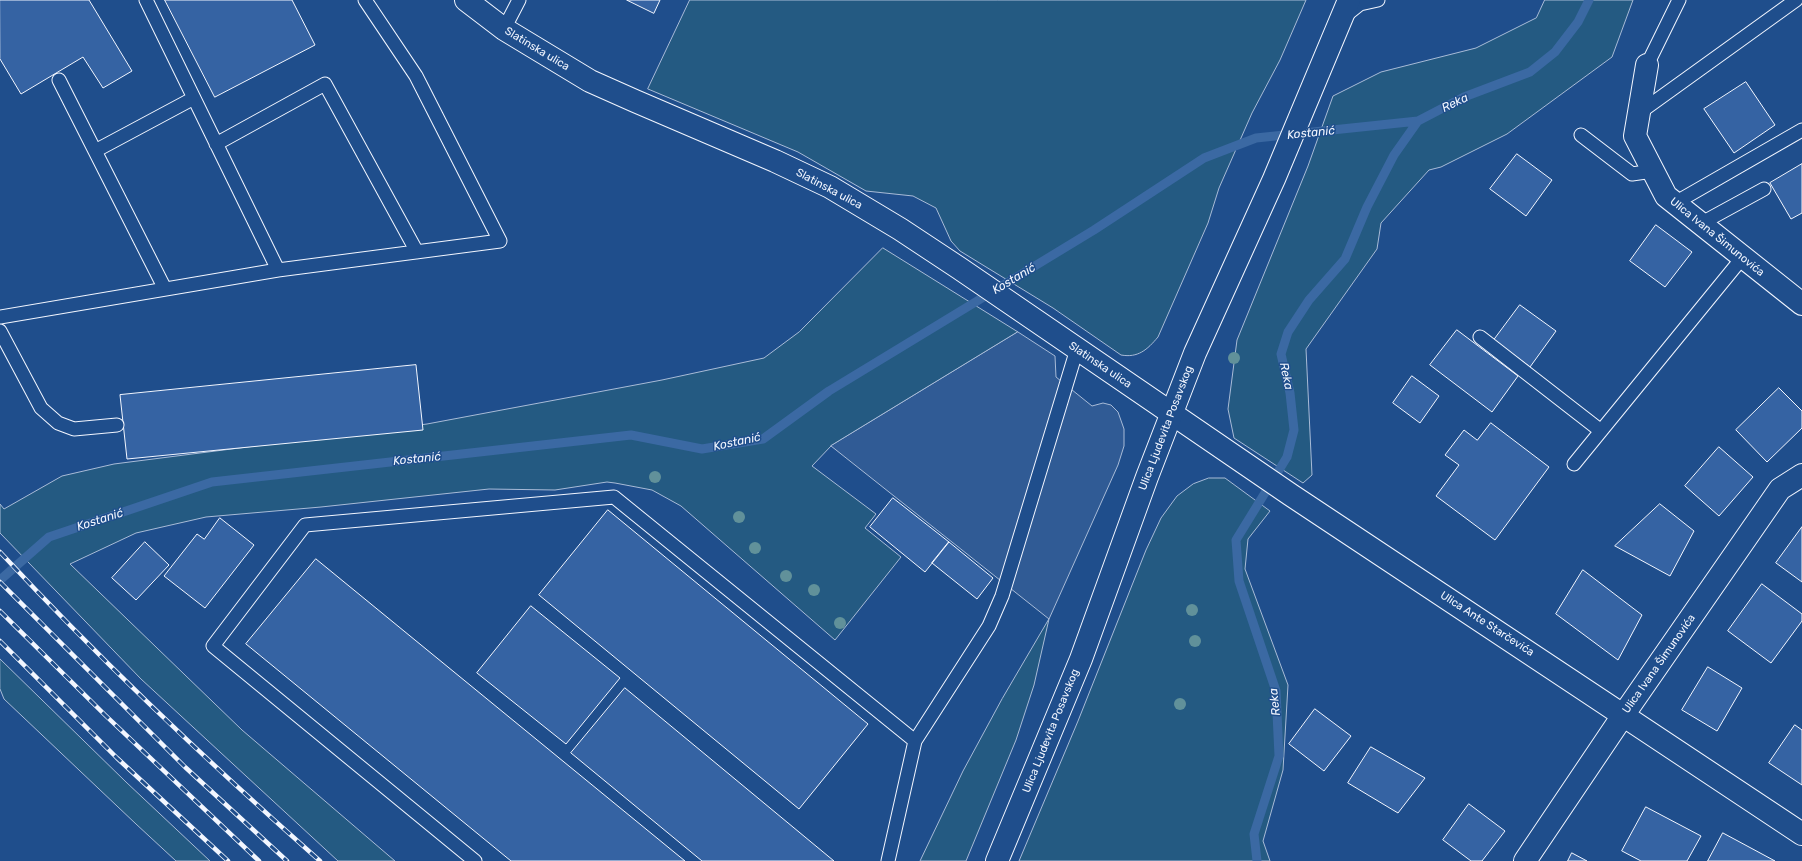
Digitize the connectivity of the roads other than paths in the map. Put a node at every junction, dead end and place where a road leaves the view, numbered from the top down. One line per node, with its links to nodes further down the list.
1 (146, 0): 13 (lane)
2 (365, 0): 23 (lane)
3 (466, 0): 10 (street, Slatinska ulica)
4 (519, 0): 10 (lane)
5 (1349, 0): 9 (street, Ulica Ljudevita Posavskog)
6 (1378, 0): 9 (lane)
7 (1679, 0): 11 (lane, Ulica Ivana Šimunovića)
8 (1796, 0): 14 (lane)
9 (1340, 21): 32 (street, Ulica Ljudevita Posavskog)
10 (504, 29): 31 (street, Slatinska ulica)
11 (1647, 65): 14 (street, Ulica Ivana Šimunovića)
12 (59, 80): 18 (lane)
13 (194, 98): 17 (lane); 18 (lane)
14 (1639, 113): 19 (street, Ulica Ivana Šimunovića)
15 (1802, 130): 21 (lane)
16 (1581, 135): 19 (lane)
17 (216, 144): 23 (lane); 25 (lane)
18 (95, 151): 26 (lane)
19 (1653, 171): 21 (street, Ulica Ivana Šimunovića)
20 (1764, 189): 22 (lane)
21 (1675, 203): 22 (street, Ulica Ivana Šimunovića)
22 (1700, 224): 24 (street, Ulica Ivana Šimunovića)
23 (417, 252): 25 (lane)
24 (1742, 257): 27 (street, Ulica Ivana Šimunovića); 34 (lane)
25 (278, 270): 26 (lane)
26 (165, 289): 28 (lane)
27 (1802, 304)
28 (0, 317)
29 (0, 331): 33 (lane)
30 (1480, 337): 34 (lane)
31 (1077, 349): 32 (street, Slatinska ulica); 38 (lane)
32 (1172, 413): 37 (street, Ulica Ante Starčevića); 42 (street, Ulica Ljudevita Posavskog)
33 (117, 425)
34 (1601, 431): 35 (lane)
35 (1574, 464)
36 (1802, 475): 37 (street, Ulica Ivana Šimunovića)
37 (1624, 714): 39 (street, Ulica Ante Starčevića); 43 (street, Ulica Ivana Šimunovića)
38 (915, 741): 40 (lane); 41 (lane)
39 (1802, 834)
40 (475, 861)
41 (888, 861)
42 (997, 861)
43 (1525, 861)

